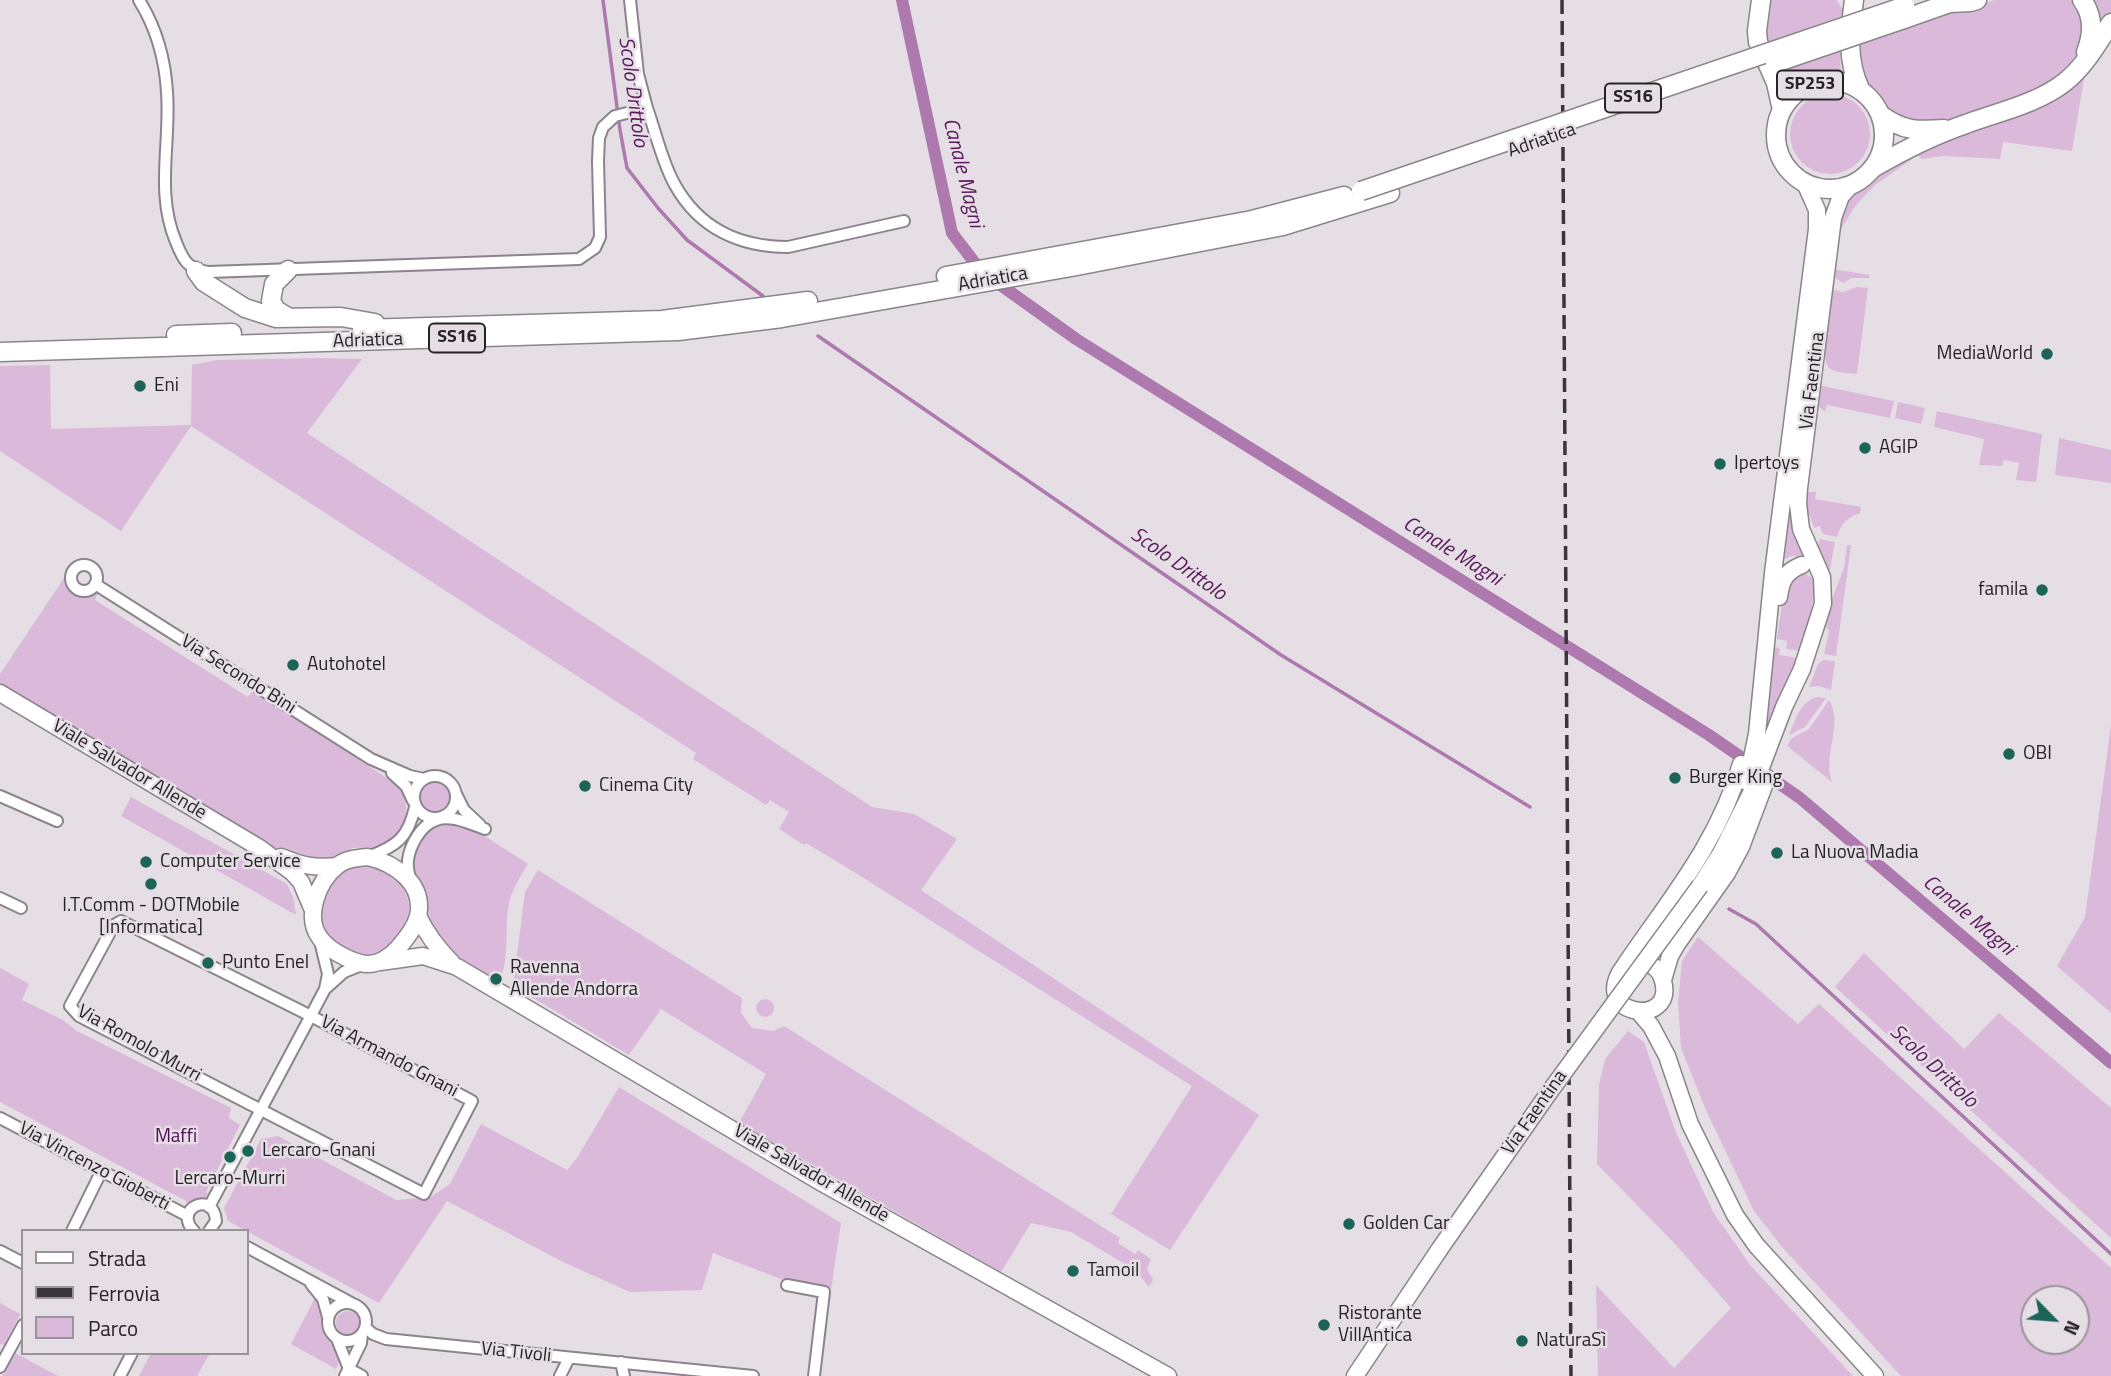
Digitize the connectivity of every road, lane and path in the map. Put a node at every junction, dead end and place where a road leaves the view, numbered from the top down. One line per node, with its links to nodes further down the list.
1 (139, 0): 21 (street)
2 (630, 0): 12 (street)
3 (1761, 0): 13 (main road, SP253)
4 (1854, 0): 11 (main road, SP253)
5 (1977, 0): 7 (main road, Adriatica)
6 (2082, 0): 10 (main road)
7 (1954, 1): 8 (main road, Adriatica / SS16)
8 (1910, 8): 22 (main road, Adriatica / SS16, bridge)
9 (2111, 23): 10 (main road)
10 (2074, 73): 15 (main road)
11 (1860, 89): 13 (main road, SP253); 14 (main road, SP253)
12 (647, 108): 19 (street); 20 (street)
13 (1782, 110): 17 (main road, SP253)
14 (1881, 115): 15 (main road); 16 (main road)
15 (1955, 128): 16 (main road)
16 (1873, 168): 18 (main road)
17 (1805, 183): 18 (main road); 28 (main road, Via Faentina / SP253)
18 (1850, 185): 29 (main road, Via Faentina)
19 (904, 221)
20 (288, 270): 21 (street); 23 (main road)
21 (195, 271): 23 (main road)
22 (911, 288): 24 (main road, Adriatica / SS16); 26 (main road, Adriatica / SS16)
23 (289, 318): 24 (main road)
24 (399, 327): 25 (main road, Adriatica / SS16)
25 (0, 341)
26 (0, 352)
27 (1802, 565): 28 (main road); 29 (main road); 31 (main road)
28 (1773, 573): 31 (main road, Via Faentina / SP253)
29 (1822, 578): 35 (main road, Via Faentina / SP253)
30 (95, 584): 33 (street, Via Secondo Bini)
31 (1768, 620): 35 (main road, Via Faentina / SP253)
32 (0, 693): 41 (main road, Viale Salvador Allende)
33 (381, 765): 34 (street, Via Secondo Bini); 38 (street, Via Secondo Bini)
34 (424, 779): 36 (street); 38 (street)
35 (1749, 788): 51 (main road); 53 (main road); 90 (main road, Via Faentina / SP253, bridge)
36 (456, 793): 39 (street); 39 (street)
37 (0, 796): 40 (street)
38 (415, 804): 39 (street); 42 (street)
39 (437, 819): 44 (street)
40 (57, 821)
41 (258, 847): 43 (main road, Viale Salvador Allende); 47 (main road, Viale Salvador Allende)
42 (368, 857): 43 (main road); 44 (main road)
43 (337, 866): 47 (main road)
44 (412, 884): 48 (main road)
45 (0, 898): 46 (street)
46 (21, 908)
47 (312, 908): 49 (main road)
48 (418, 916): 50 (main road); 52 (main road, Viale Salvador Allende)
49 (318, 936): 50 (main road); 54 (street)
50 (372, 963): 52 (main road, Viale Salvador Allende); 54 (street)
51 (1625, 965): 53 (main road); 56 (main road)
52 (457, 967): 89 (main road, Viale Salvador Allende)
53 (1663, 980): 55 (main road)
54 (325, 989): 57 (street)
55 (1662, 999): 56 (main road); 58 (main road)
56 (1639, 1012): 58 (main road)
57 (310, 1016): 59 (street); 59 (street, Via Armando Gnani); 59 (street, Via Romolo Murri)
58 (1667, 1056): 91 (main road)
59 (261, 1109): 62 (street)
60 (0, 1118): 61 (street, Via Vincenzo Gioberti)
61 (101, 1172): 63 (street, Via Vincenzo Gioberti); 64 (street)
62 (209, 1206): 63 (street); 66 (street)
63 (188, 1216): 65 (street)
64 (73, 1229)
65 (192, 1229)
66 (214, 1229)
67 (248, 1248): 70 (street)
68 (0, 1251): 69 (street)
69 (21, 1263)
70 (307, 1280): 72 (street); 73 (street)
71 (788, 1286): 88 (street)
72 (351, 1303): 73 (street); 75 (street)
73 (328, 1317): 76 (street)
74 (21, 1328): 77 (street)
75 (364, 1331): 76 (street); 79 (street, Via Tivoli); 82 (street)
76 (337, 1339): 82 (street)
77 (3, 1354): 81 (street)
78 (131, 1355): 83 (street)
79 (569, 1358): 80 (street, Via Tivoli); 85 (street)
80 (621, 1362): 86 (street); 87 (street, Via Tivoli)
81 (0, 1367)
82 (347, 1373): 84 (street)
83 (120, 1376)
84 (362, 1376)
85 (560, 1376)
86 (624, 1376)
87 (753, 1376)
88 (814, 1376)
89 (1168, 1376)
90 (1355, 1376)
91 (1875, 1376)

